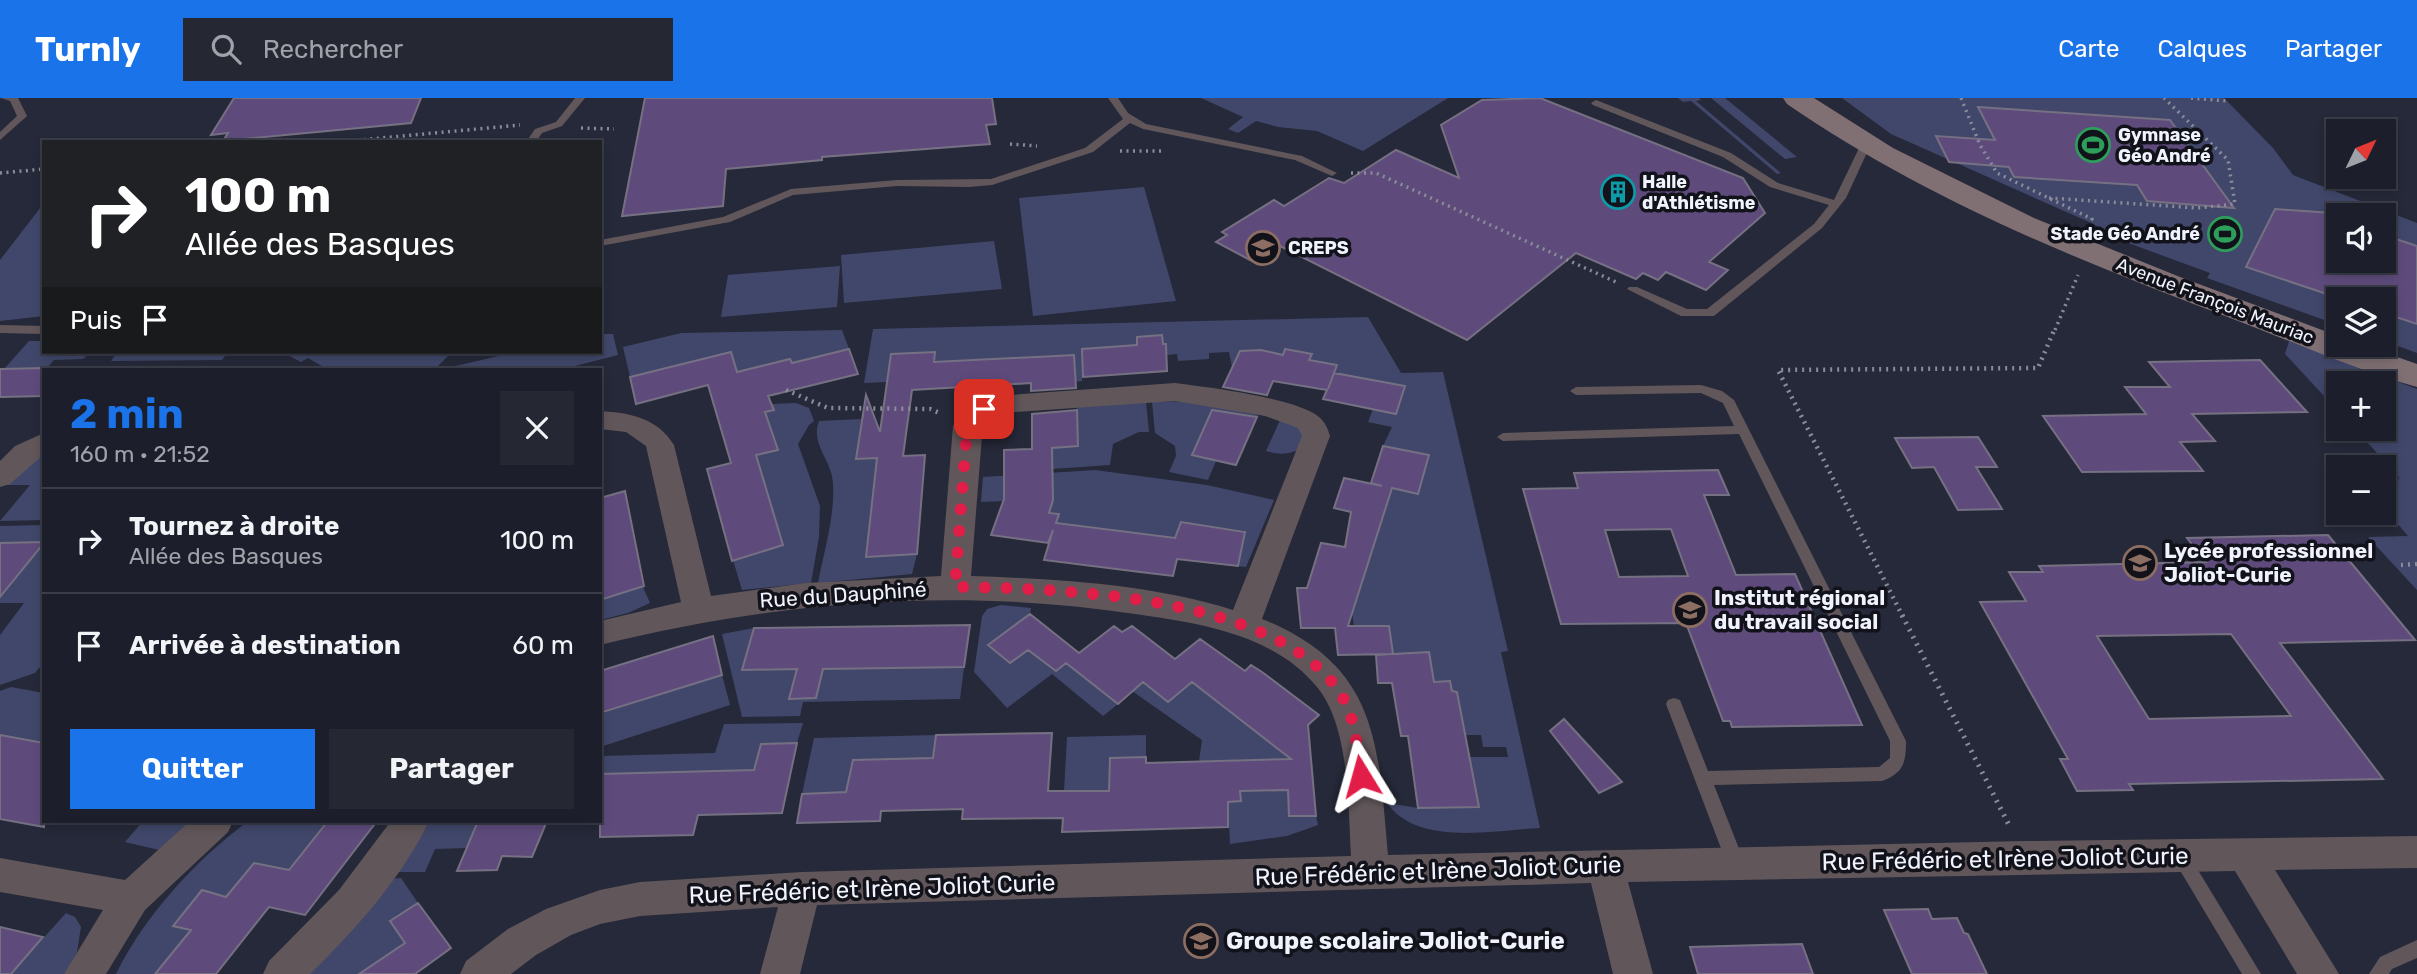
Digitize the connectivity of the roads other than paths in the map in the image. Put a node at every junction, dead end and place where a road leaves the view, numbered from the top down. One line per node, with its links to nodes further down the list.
1 (6, 98): 2 (lane)
2 (14, 98): 8 (lane)
3 (580, 98): 9 (lane)
4 (1113, 98): 7 (lane)
5 (1796, 98): 10 (street, Avenue François Mauriac)
6 (1596, 103): 12 (lane)
7 (1129, 119): 11 (lane); 13 (lane)
8 (0, 137)
9 (532, 140)
10 (1867, 144): 12 (lane); 17 (street, Avenue François Mauriac)
11 (1332, 173)
12 (1836, 204): 14 (lane)
13 (602, 243)
14 (1633, 289)
15 (0, 329): 16 (lane)
16 (42, 330)
17 (2417, 376)
18 (1576, 391): 20 (lane)
19 (602, 420): 25 (street)
20 (1743, 430): 21 (lane); 29 (lane)
21 (1503, 437)
22 (42, 443): 23 (street)
23 (0, 477)
24 (955, 587): 25 (street, Rue du Dauphiné); 26 (street, Rue du Dauphiné); 26 (street)
25 (698, 609): 27 (street, Rue du Dauphiné)
26 (1243, 626): 37 (street, Rue du Dauphiné)
27 (602, 633)
28 (1674, 704): 29 (lane)
29 (1703, 778): 35 (lane)
30 (213, 823): 40 (street)
31 (410, 823): 43 (street)
32 (2417, 852): 34 (street, Rue Frédéric et Irène Joliot Curie)
33 (2180, 856): 34 (street, Rue Frédéric et Irène Joliot Curie); 35 (street, Rue Frédéric et Irène Joliot Curie); 47 (lane)
34 (2246, 856): 48 (street)
35 (1736, 864): 36 (street, Rue Frédéric et Irène Joliot Curie)
36 (1605, 866): 37 (street, Rue Frédéric et Irène Joliot Curie); 46 (street)
37 (1371, 872): 39 (street, Rue Frédéric et Irène Joliot Curie)
38 (0, 875): 40 (street)
39 (802, 889): 44 (street, Rue Frédéric et Irène Joliot Curie); 45 (street)
40 (132, 898): 42 (street)
41 (2417, 949): 49 (lane)
42 (84, 974)
43 (284, 974)
44 (480, 974)
45 (780, 974)
46 (1633, 974)
47 (2252, 974)
48 (2319, 974)
49 (2378, 974)

